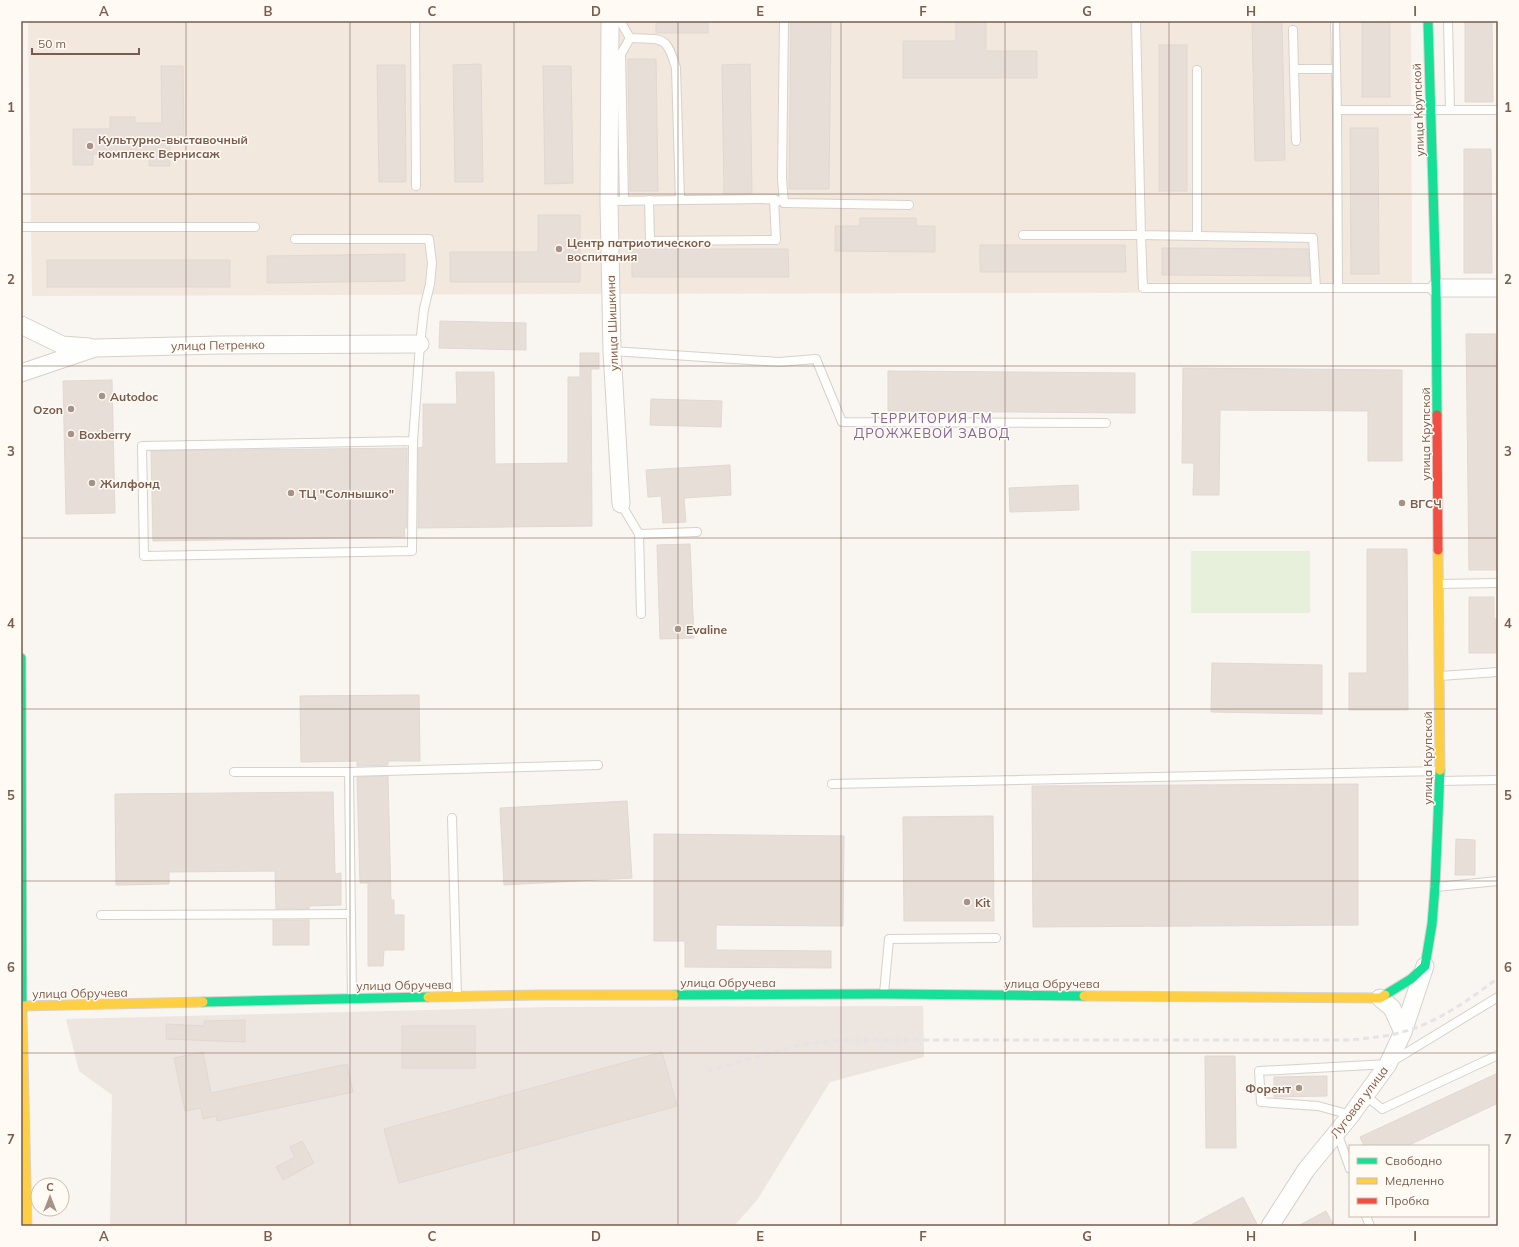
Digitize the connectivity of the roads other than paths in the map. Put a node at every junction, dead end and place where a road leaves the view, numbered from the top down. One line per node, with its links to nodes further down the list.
1 (415, 21): 19 (lane)
2 (610, 21): 23 (street, улица Шишкина)
3 (620, 21): 10 (lane)
4 (784, 21): 24 (lane)
5 (1136, 21): 28 (lane)
6 (1335, 21): 11 (lane)
7 (1428, 21): 15 (main road, улица Крупской)
8 (1448, 21): 16 (lane)
9 (1293, 30): 12 (lane)
10 (630, 38): 22 (lane); 23 (lane)
11 (1336, 68): 12 (lane); 14 (lane)
12 (1294, 69): 18 (lane)
13 (1197, 70): 30 (lane)
14 (1338, 110): 15 (lane); 33 (lane)
15 (1430, 110): 16 (lane); 34 (main road, улица Крупской)
16 (1450, 110): 17 (lane)
17 (1498, 110)
18 (1296, 141)
19 (416, 186)
20 (774, 199): 21 (lane); 22 (lane); 24 (lane)
21 (649, 200): 22 (lane); 23 (lane)
22 (680, 200)
23 (617, 201): 39 (street, улица Шишкина)
24 (784, 203): 25 (lane)
25 (909, 205)
26 (21, 227): 27 (lane)
27 (255, 227)
28 (1141, 234): 29 (lane); 30 (lane); 32 (lane)
29 (1023, 235)
30 (1197, 236): 32 (lane)
31 (295, 239): 37 (lane)
32 (1316, 288): 33 (lane)
33 (1338, 288): 34 (lane)
34 (1436, 288): 35 (street); 47 (main road, улица Крупской)
35 (1498, 289)
36 (21, 325): 38 (street)
37 (420, 344): 38 (street, улица Петренко); 42 (lane)
38 (95, 348): 40 (street, улица Петренко)
39 (612, 351): 41 (lane); 43 (street, улица Шишкина)
40 (21, 373)
41 (1106, 423)
42 (413, 441): 42 (lane)
43 (621, 504): 45 (lane)
44 (697, 532): 45 (lane)
45 (639, 534): 48 (lane)
46 (1498, 583): 47 (lane)
47 (1438, 584): 51 (main road, улица Крупской)
48 (641, 614)
49 (21, 658): 71 (main road)
50 (1498, 672): 51 (lane)
51 (1439, 676): 53 (main road, улица Крупской)
52 (598, 765): 55 (lane)
53 (1440, 771): 57 (main road, улица Крупской); 58 (lane)
54 (234, 772): 55 (lane)
55 (349, 772): 62 (lane)
56 (1498, 780): 57 (lane)
57 (1440, 781): 61 (main road, улица Крупской)
58 (832, 784)
59 (452, 818): 67 (lane)
60 (1498, 881): 61 (lane)
61 (1435, 887): 65 (main road, улица Крупской)
62 (352, 914): 63 (lane); 69 (lane)
63 (101, 915)
64 (996, 938): 66 (lane)
65 (1425, 966): 70 (main road); 72 (street, Луговая улица)
66 (884, 994): 67 (main road, улица Обручева); 70 (main road, улица Обручева)
67 (457, 996): 69 (main road, улица Обручева)
68 (1498, 997): 74 (lane)
69 (352, 998): 71 (main road, улица Обручева)
70 (1380, 998): 72 (street)
71 (22, 1006): 79 (main road)
72 (1403, 1032): 74 (street, Луговая улица)
73 (1498, 1055): 75 (lane)
74 (1388, 1064): 75 (street, Луговая улица); 76 (lane)
75 (1365, 1096): 76 (street, Луговая улица)
76 (1351, 1115): 77 (street, Луговая улица)
77 (1337, 1132): 78 (lane); 80 (street, Луговая улица)
78 (1349, 1166)
79 (27, 1226)
80 (1270, 1226)

